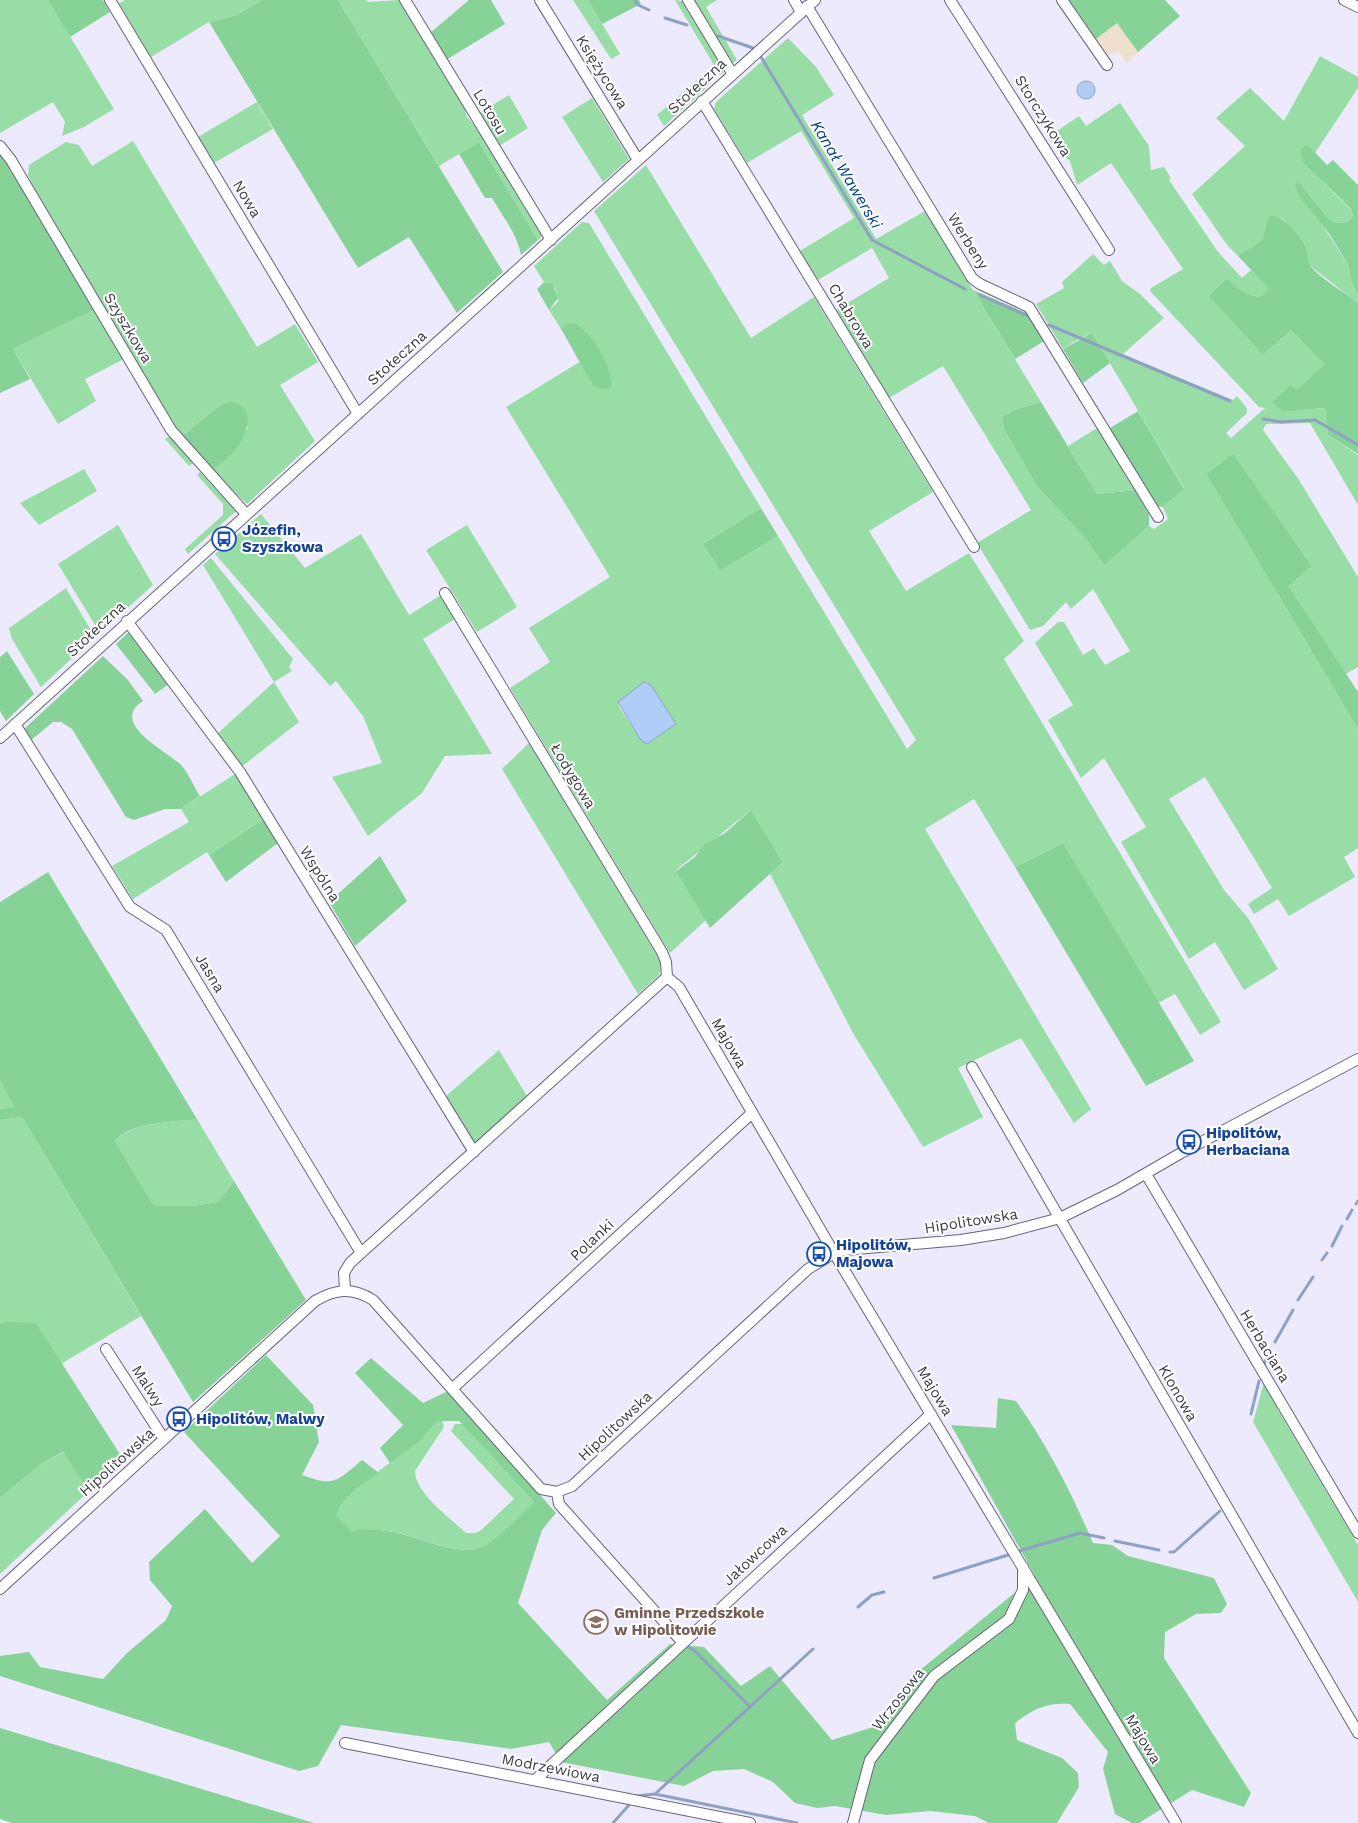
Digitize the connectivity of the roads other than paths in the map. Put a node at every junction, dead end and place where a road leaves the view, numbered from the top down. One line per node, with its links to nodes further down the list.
1 (110, 0): 18 (street, Nowa)
2 (405, 0): 16 (street, Lotosu)
3 (540, 0): 15 (street, Księżycowa)
4 (688, 0): 12 (street)
5 (794, 0): 9 (street, Werbeny)
6 (950, 0): 17 (street, Storczykowa)
7 (1062, 0): 11 (street)
8 (1344, 0): 10 (street)
9 (808, 6): 12 (street, Stołeczna); 20 (street, Werbeny)
10 (1358, 7)
11 (1107, 65)
12 (732, 74): 13 (street, Stołeczna)
13 (702, 101): 15 (street, Stołeczna); 21 (street, Chabrowa)
14 (0, 146): 19 (street, Szyszkowa)
15 (638, 160): 16 (street, Stołeczna)
16 (551, 240): 18 (street, Stołeczna)
17 (1108, 250)
18 (358, 414): 19 (street, Stołeczna)
19 (246, 514): 23 (street, Stołeczna)
20 (1158, 517)
21 (974, 547)
22 (446, 593): 26 (street, Łodygowa)
23 (127, 621): 24 (street, Stołeczna); 30 (street, Wspólna)
24 (15, 724): 25 (street, Stołeczna); 33 (street, Jasna)
25 (0, 738)
26 (667, 977): 29 (street, Majowa); 30 (street)
27 (1358, 1059): 31 (street, Hipolitowska)
28 (972, 1067): 32 (street, Klonowa)
29 (752, 1113): 34 (street, Majowa); 37 (street, Polanki)
30 (474, 1152): 33 (street)
31 (1146, 1174): 32 (street, Hipolitowska); 41 (street, Herbaciana)
32 (1060, 1218): 34 (street, Hipolitowska); 45 (street, Klonowa)
33 (361, 1253): 35 (street)
34 (834, 1253): 38 (street, Majowa); 40 (street, Hipolitowska)
35 (345, 1290): 37 (street); 39 (street, Hipolitowska)
36 (106, 1349): 39 (street, Malwy)
37 (452, 1389): 40 (street)
38 (931, 1414): 42 (street, Majowa); 44 (street, Jałowcowa)
39 (164, 1439): 43 (street, Hipolitowska)
40 (557, 1492): 44 (street)
41 (1358, 1533)
42 (1023, 1566): 49 (street, Wrzosowa); 50 (street, Majowa)
43 (0, 1589)
44 (683, 1642): 47 (street, Jałowcowa)
45 (1358, 1733)
46 (346, 1743): 47 (street, Modrzewiowa)
47 (534, 1780): 48 (street, Modrzewiowa)
48 (750, 1823)
49 (853, 1823)
50 (1176, 1823)

